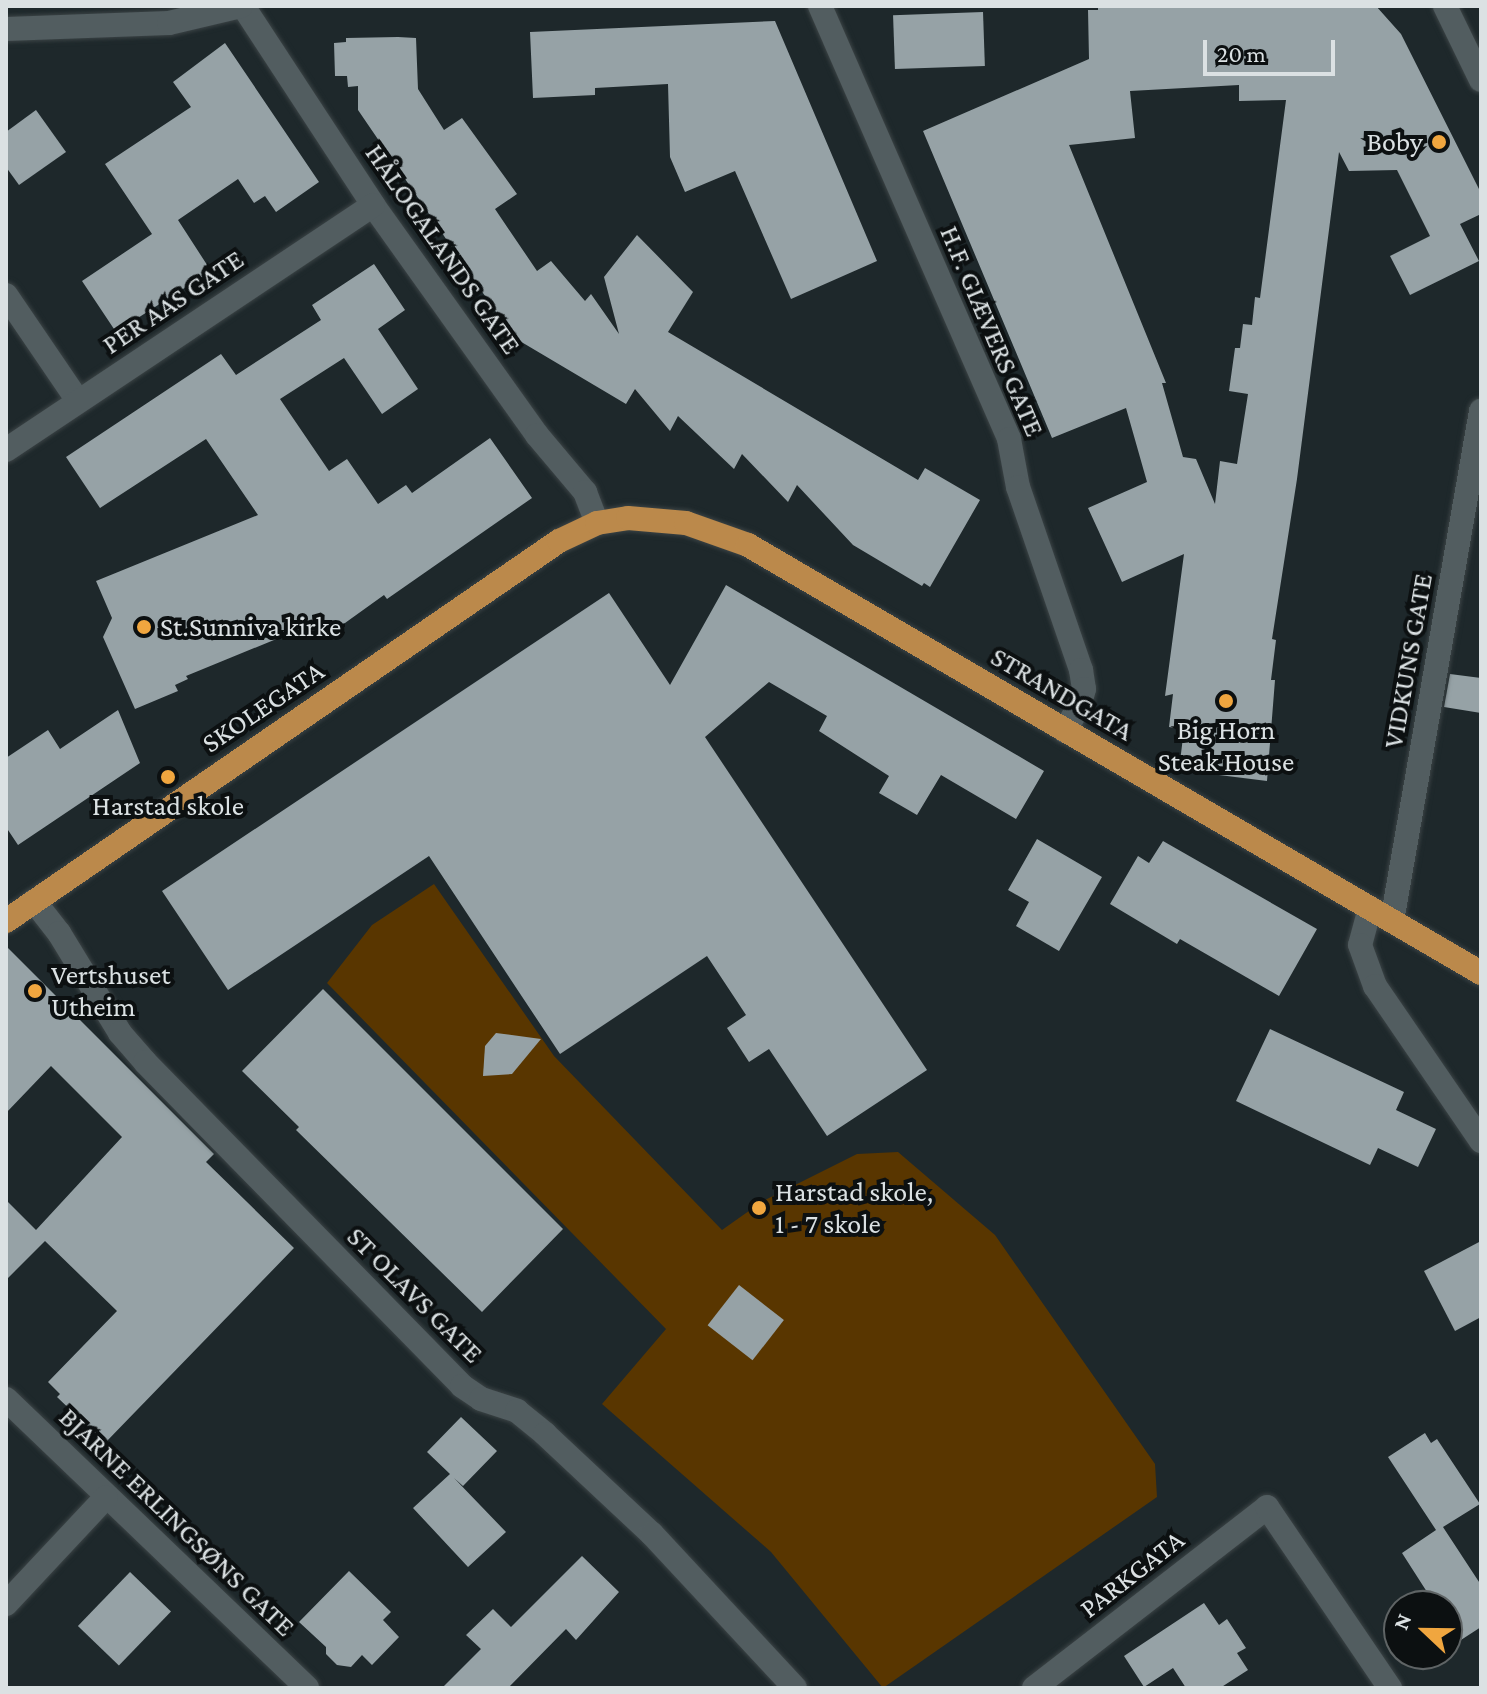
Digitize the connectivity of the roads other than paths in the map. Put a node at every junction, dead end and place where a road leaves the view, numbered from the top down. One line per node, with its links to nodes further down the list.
1 (242, 6): 4 (street); 6 (street, HÅLOGALANDS GATE)
2 (820, 6): 12 (street, H.F. GIÆVERS GATE)
3 (1445, 6): 5 (street)
4 (6, 29)
5 (1481, 80)
6 (373, 205): 8 (street, PER AAS GATE); 11 (street, HÅLOGALANDS GATE)
7 (6, 295): 8 (street)
8 (78, 401): 10 (street, PER AAS GATE)
9 (1481, 411): 15 (street, VIDKUNS GATE)
10 (6, 450)
11 (597, 523): 12 (highway, STRANDGATA); 14 (highway, SKOLEGATA)
12 (1065, 731): 13 (highway, STRANDGATA)
13 (1370, 908): 15 (highway, STRANDGATA); 17 (street)
14 (15, 909): 22 (street, ST OLAVS GATE)
15 (1392, 921): 16 (highway, STRANDGATA)
16 (1481, 973)
17 (1481, 1141)
18 (6, 1399): 19 (street, BJARNE ERLINGSØNS GATE)
19 (106, 1497): 20 (street); 21 (street, BJARNE ERLINGSØNS GATE)
20 (6, 1604)
21 (307, 1688)
22 (795, 1688)
23 (1034, 1688): 24 (street, PARKGATA)
24 (1390, 1688)

